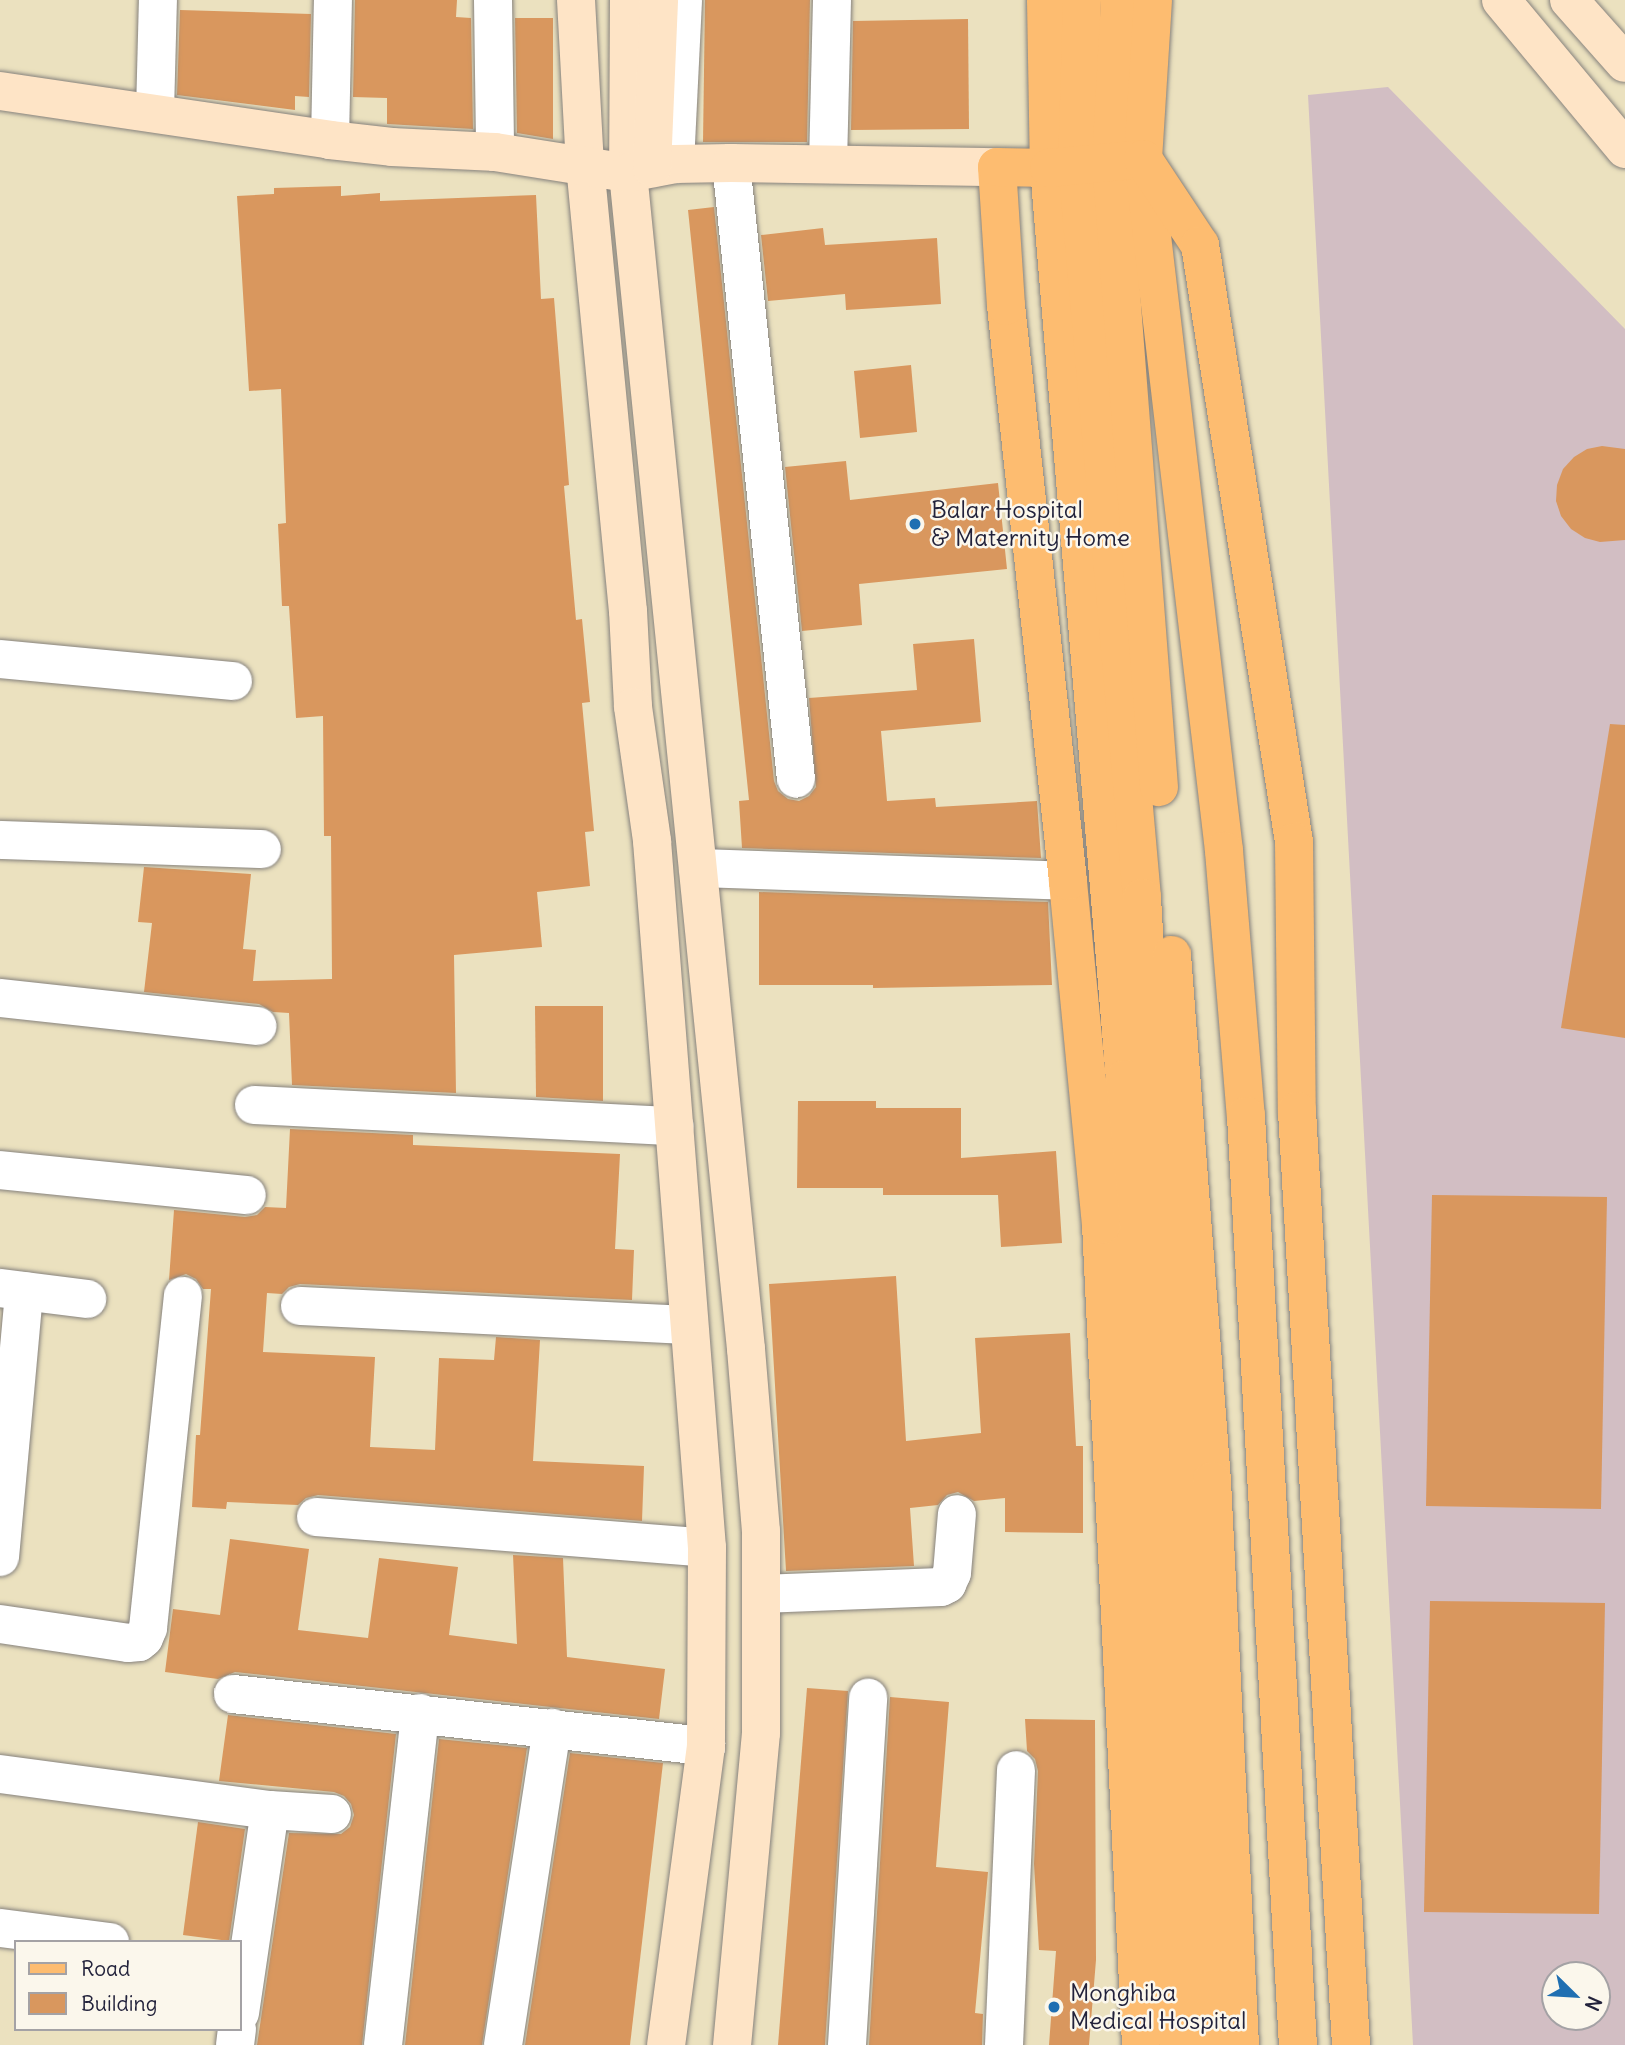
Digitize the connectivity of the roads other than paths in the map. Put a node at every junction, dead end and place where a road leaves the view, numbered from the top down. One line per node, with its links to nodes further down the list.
1 (158, 0): 20 (street)
2 (333, 0): 22 (street)
3 (493, 0): 24 (street)
4 (576, 0): 29 (street)
5 (629, 0): 25 (street)
6 (659, 0): 25 (street)
7 (683, 0): 25 (street)
8 (832, 0): 28 (street)
9 (1046, 0): 27 (main road)
10 (1082, 0): 27 (main road)
11 (1120, 0): 27 (main road)
12 (1153, 0): 27 (main road)
13 (1501, 0): 23 (street)
14 (1521, 0): 21 (street)
15 (1569, 0): 18 (street)
16 (1602, 0): 17 (street)
17 (1625, 23)
18 (1625, 63)
19 (0, 92): 20 (street)
20 (155, 112): 22 (street)
21 (1625, 116)
22 (330, 140): 24 (street)
23 (1625, 149)
24 (495, 152): 29 (street)
25 (653, 162): 26 (street); 29 (street); 36 (street)
26 (731, 163): 28 (street); 33 (street)
27 (1095, 163): 30 (main road); 74 (main road); 75 (main road); 76 (main road); 77 (main road); 78 (main road)
28 (828, 164): 30 (street)
29 (585, 165): 41 (street)
30 (997, 167): 37 (main road)
31 (0, 659): 32 (street)
32 (233, 681)
33 (796, 779)
34 (0, 840): 35 (street)
35 (262, 849)
36 (698, 868): 37 (street); 53 (street)
37 (1068, 881): 73 (main road)
38 (0, 998): 39 (street)
39 (257, 1026)
40 (254, 1105): 41 (street)
41 (674, 1126): 48 (street)
42 (0, 1170): 43 (street)
43 (247, 1195)
44 (12, 1289): 46 (street); 52 (street)
45 (183, 1296): 54 (street)
46 (87, 1299)
47 (300, 1306): 48 (street)
48 (689, 1325): 51 (street)
49 (957, 1514): 53 (street)
50 (316, 1517): 51 (street)
51 (707, 1548): 59 (street)
52 (0, 1557)
53 (761, 1594): 70 (street)
54 (0, 1624)
55 (233, 1694): 57 (street)
56 (868, 1698): 71 (street)
57 (420, 1713): 58 (street); 67 (street)
58 (552, 1728): 59 (street); 68 (street)
59 (706, 1745): 69 (street)
60 (1016, 1770): 72 (street)
61 (0, 1774): 62 (street)
62 (270, 1810): 63 (street); 66 (street)
63 (332, 1814)
64 (0, 1928): 65 (street)
65 (94, 1940)
66 (242, 1999)
67 (383, 2045)
68 (503, 2045)
69 (666, 2045)
70 (732, 2045)
71 (847, 2045)
72 (1004, 2045)
73 (1141, 2045)
74 (1179, 2045)
75 (1210, 2045)
76 (1240, 2045)
77 (1298, 2045)
78 (1351, 2045)

